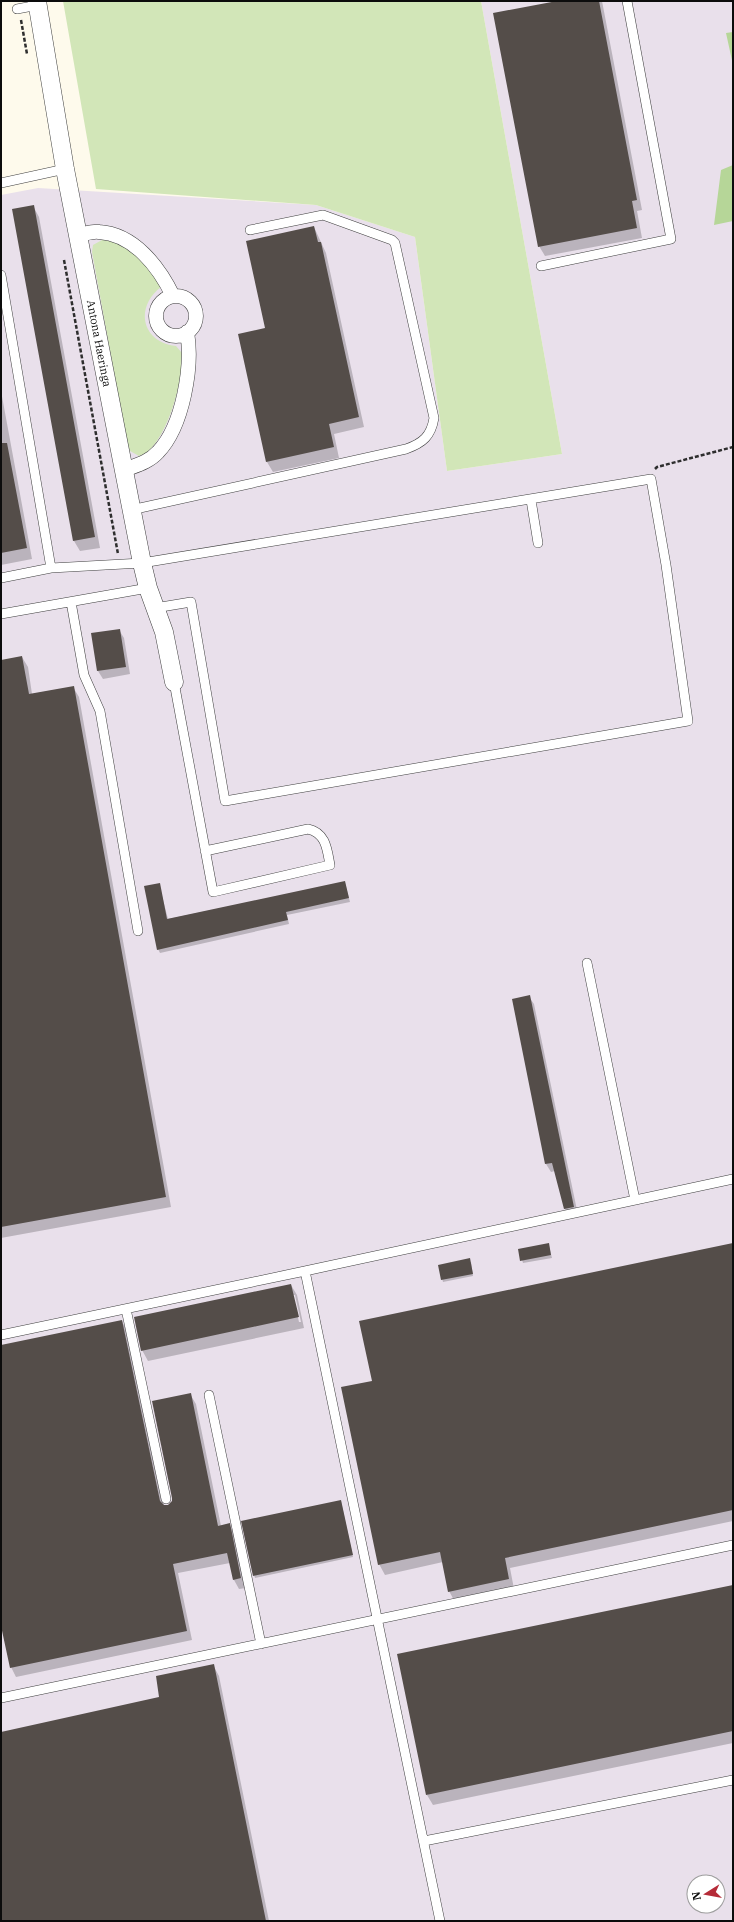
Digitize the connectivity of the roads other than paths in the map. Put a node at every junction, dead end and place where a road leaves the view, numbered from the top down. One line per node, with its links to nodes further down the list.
1 (627, 1): 8 (lane)
2 (37, 3): 3 (lane); 4 (street, Antona Haeringa)
3 (18, 9)
4 (65, 169): 5 (lane); 7 (street, Antona Haeringa)
5 (1, 183)
6 (250, 230): 14 (lane)
7 (78, 235): 10 (street); 12 (street, Antona Haeringa)
8 (541, 266)
9 (1, 275): 17 (lane)
10 (173, 296): 11 (street); 11 (street)
11 (187, 332): 12 (street)
12 (124, 470): 14 (street, Antona Haeringa)
13 (531, 500): 15 (lane); 16 (lane); 21 (lane)
14 (131, 510): 16 (street, Antona Haeringa)
15 (538, 543)
16 (142, 563): 17 (lane); 19 (street, Antona Haeringa)
17 (51, 568): 18 (lane)
18 (1, 578)
19 (148, 588): 20 (lane); 21 (street, Antona Haeringa)
20 (70, 602): 22 (lane); 25 (lane)
21 (155, 608): 23 (street, Antona Haeringa)
22 (1, 614)
23 (174, 682): 24 (lane)
24 (205, 851): 24 (lane)
25 (138, 931)
26 (587, 963): 28 (lane)
27 (733, 1180): 28 (lane)
28 (635, 1200): 29 (lane)
29 (305, 1272): 30 (lane); 35 (lane)
30 (126, 1309): 31 (lane); 33 (lane)
31 (1, 1335)
32 (209, 1395): 36 (lane)
33 (166, 1499)
34 (733, 1545): 35 (lane)
35 (377, 1619): 36 (lane); 39 (lane)
36 (261, 1644): 37 (lane)
37 (1, 1698)
38 (733, 1780): 39 (lane)
39 (424, 1841): 40 (lane)
40 (440, 1921)

